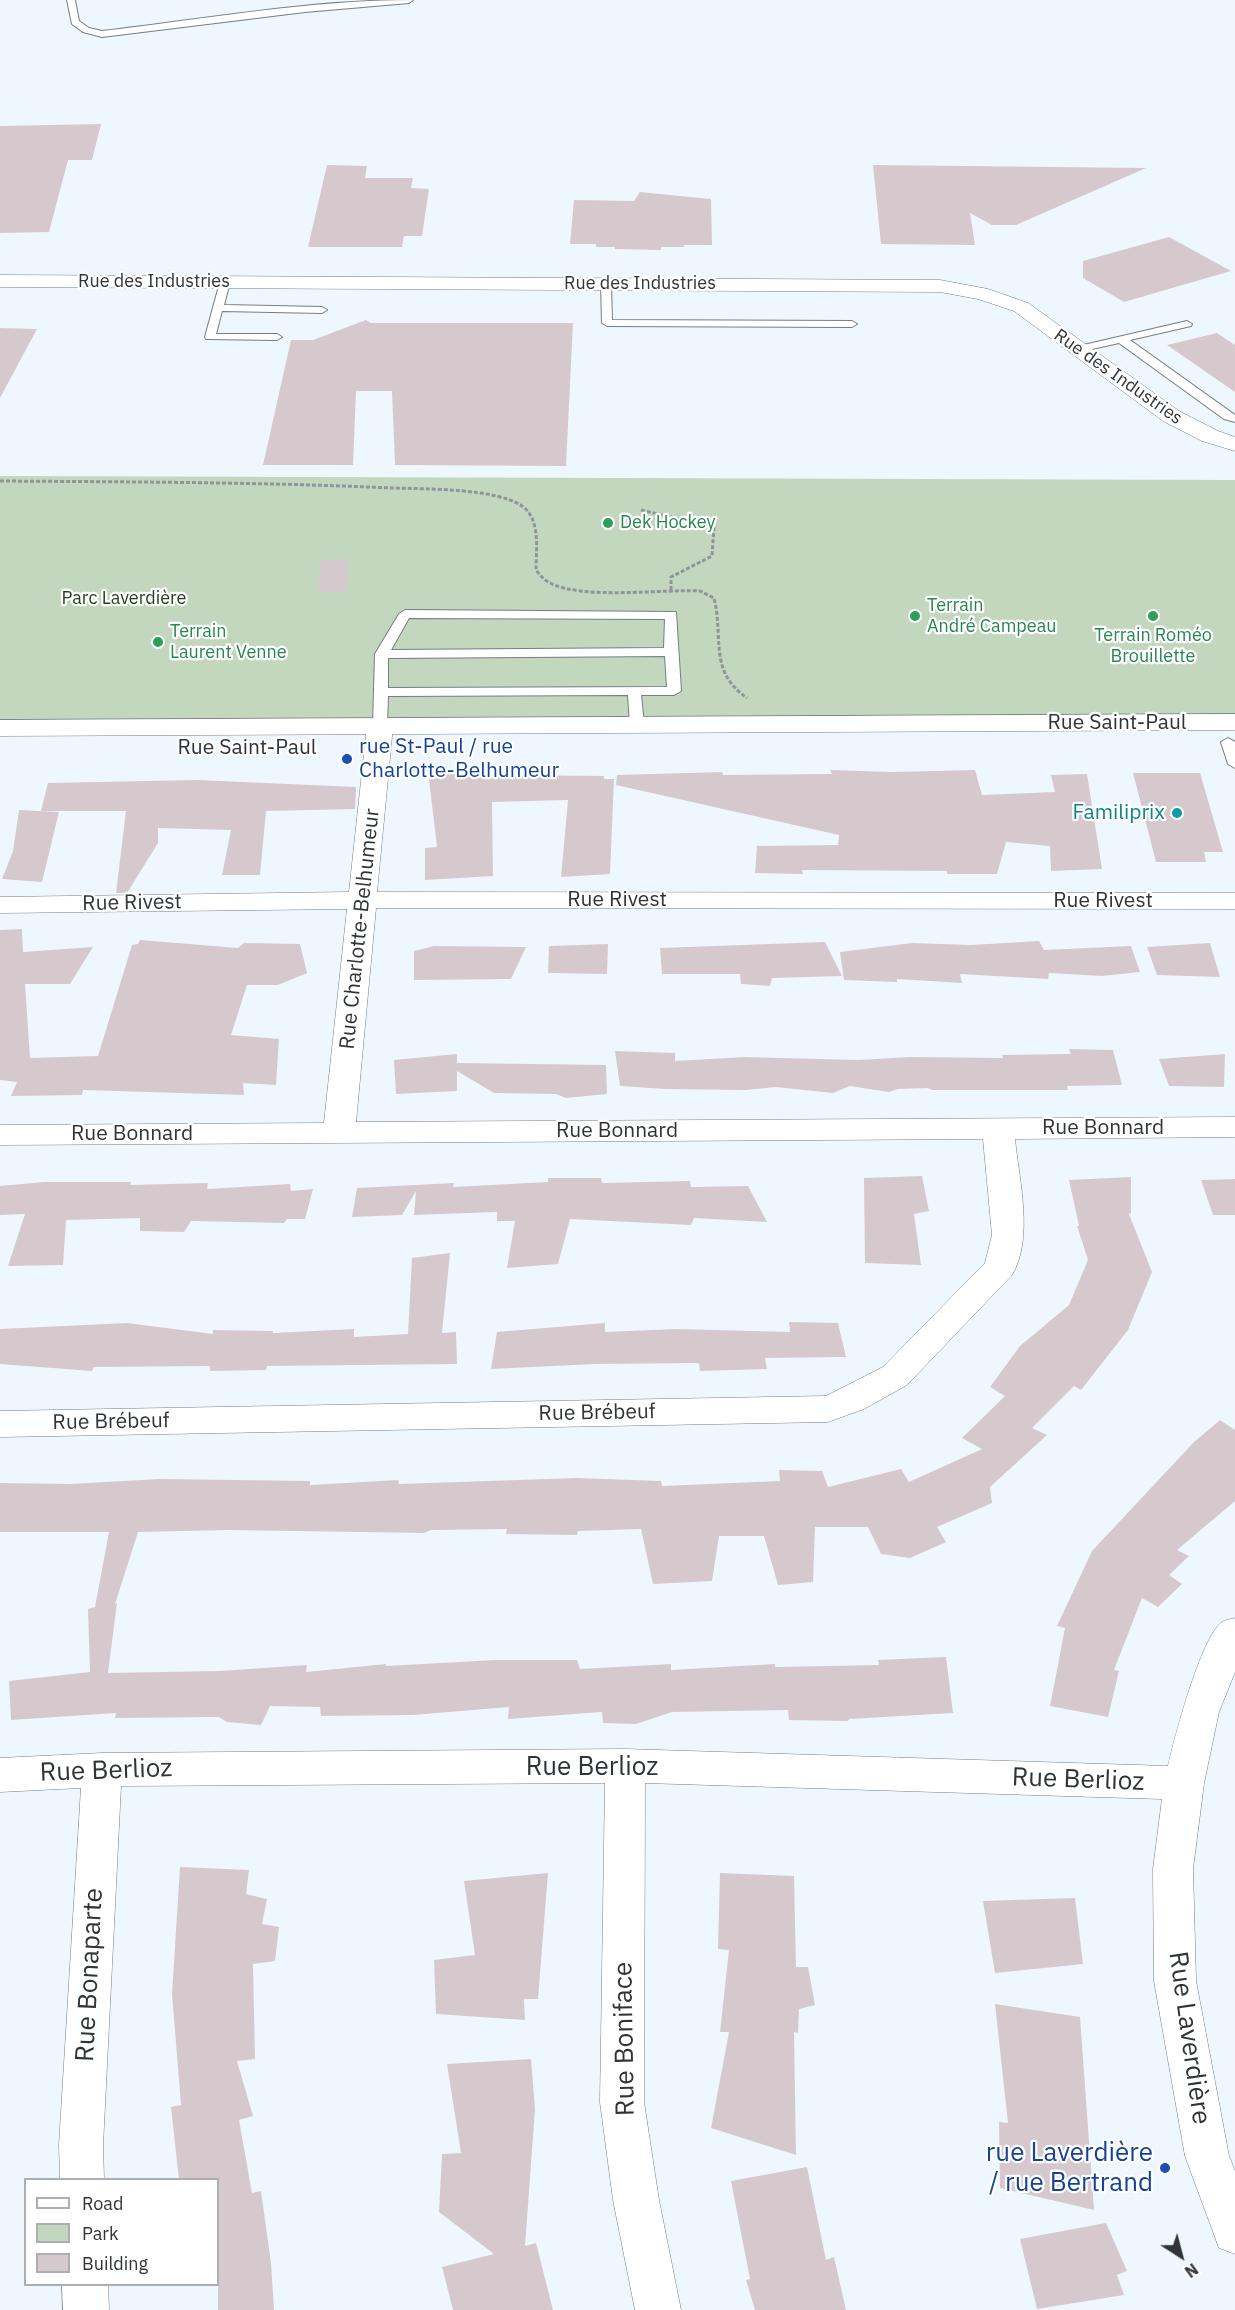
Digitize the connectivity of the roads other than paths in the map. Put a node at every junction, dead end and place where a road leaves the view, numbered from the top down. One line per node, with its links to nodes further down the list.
1 (70, 0): 2 (lane)
2 (409, 0)
3 (0, 281): 4 (street, Rue des Industries)
4 (225, 282): 5 (street, Rue des Industries); 6 (lane)
5 (606, 284): 8 (lane); 12 (street, Rue des Industries)
6 (218, 308): 7 (lane); 10 (lane)
7 (322, 310)
8 (852, 324)
9 (1187, 324): 11 (lane)
10 (277, 337)
11 (1120, 339): 12 (lane); 13 (lane)
12 (1079, 349): 14 (street, Rue des Industries)
13 (1235, 419)
14 (1235, 444)
15 (671, 652): 16 (lane); 16 (lane); 17 (lane)
16 (382, 654): 18 (lane)
17 (634, 691): 18 (lane); 20 (lane)
18 (381, 692): 21 (lane)
19 (0, 728): 22 (street, Rue Saint-Paul)
20 (624, 732): 21 (street, Rue Saint-Paul); 23 (street, Rue Saint-Paul)
21 (379, 736): 22 (street, Rue Saint-Paul); 25 (street, Rue Charlotte-Belhumeur)
22 (164, 738): 24 (street, Rue Saint-Paul)
23 (1233, 743)
24 (0, 749)
25 (363, 900): 26 (street, Rue Rivest); 27 (street, Rue Rivest); 30 (street, Rue Charlotte-Belhumeur)
26 (1235, 901)
27 (0, 905)
28 (1235, 1127): 29 (street, Rue Bonnard)
29 (998, 1128): 30 (street, Rue Bonnard); 32 (street, Rue Brébeuf)
30 (339, 1132): 31 (street, Rue Bonnard)
31 (0, 1135)
32 (0, 1424)
33 (1235, 1633): 37 (street, Rue Laverdière)
34 (625, 1766): 35 (street, Rue Berlioz); 37 (street, Rue Berlioz); 42 (street, Rue Boniface)
35 (102, 1770): 36 (street, Rue Berlioz); 38 (street, Rue Bonaparte)
36 (0, 1775)
37 (1184, 1783): 39 (street, Rue Laverdière)
38 (82, 2178)
39 (1235, 2232)
40 (85, 2286): 41 (street)
41 (86, 2310)
42 (658, 2310)

